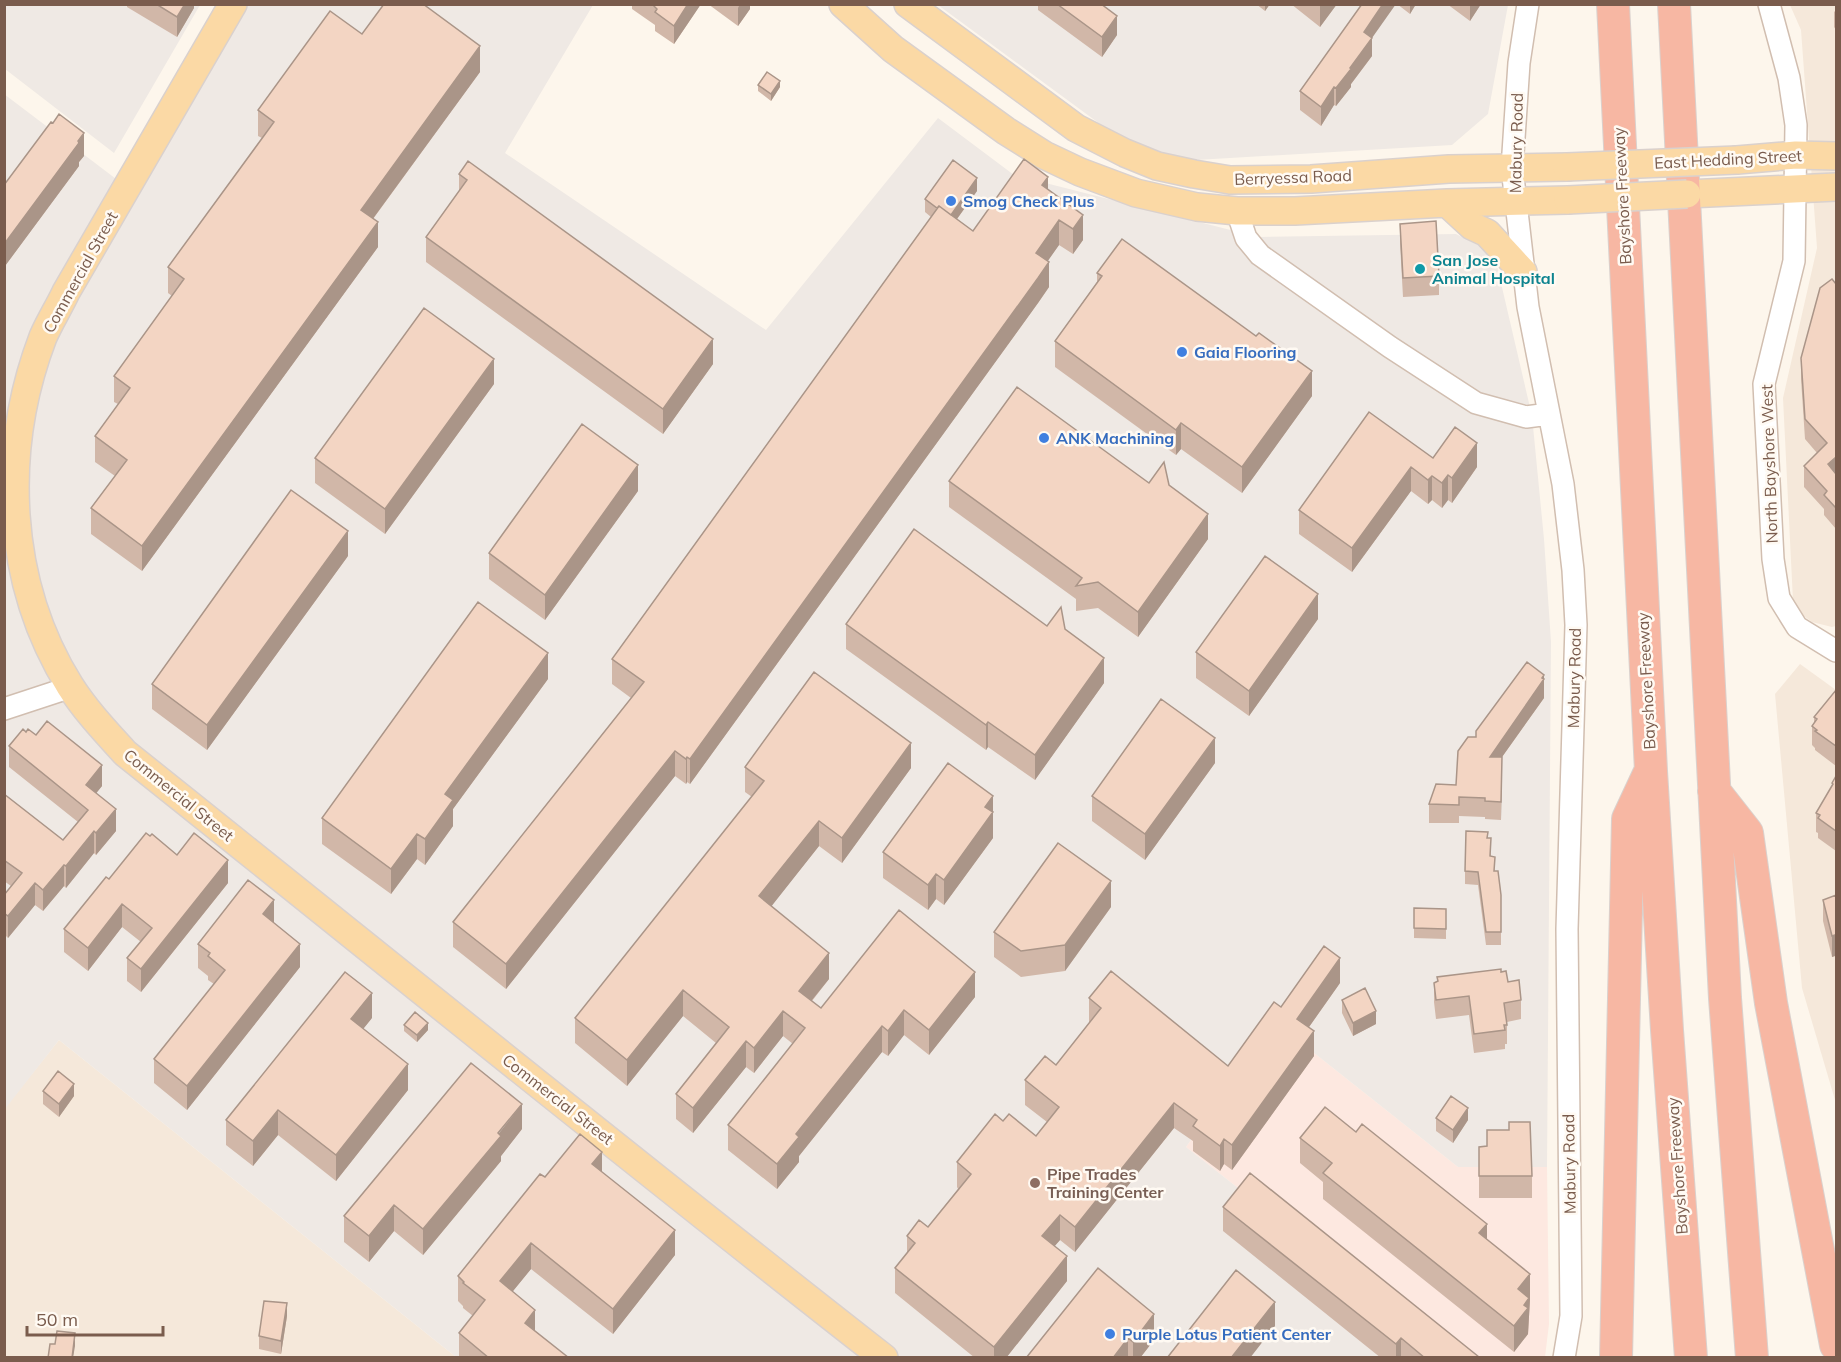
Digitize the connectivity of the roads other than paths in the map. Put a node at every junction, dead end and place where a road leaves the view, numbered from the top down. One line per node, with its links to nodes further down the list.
1 (233, 4): 19 (main road, Commercial Street)
2 (843, 4): 15 (main road, Berryessa Road)
3 (908, 4): 10 (main road, Berryessa Road)
4 (1527, 4): 10 (street, Mabury Road)
5 (1613, 4): 21 (highway, Bayshore Freeway)
6 (1674, 4): 22 (highway)
7 (1769, 4): 8 (street, North Bayshore West)
8 (1796, 155): 9 (main road, East Hedding Street); 10 (main road, East Hedding Street, bridge); 12 (street, North Bayshore West)
9 (1836, 156)
10 (1512, 168): 13 (street, Mabury Road)
11 (1836, 187): 12 (main road, East Hedding Street)
12 (1796, 188): 13 (main road, East Hedding Street, bridge); 18 (street, North Bayshore West)
13 (1515, 201): 14 (main road, Berryessa Road); 16 (street, Mabury Road)
14 (1447, 203): 15 (main road, Berryessa Road); 16 (main road)
15 (1237, 211): 17 (street, Berryessa Road)
16 (1524, 272): 17 (street, Mabury Road)
17 (1549, 414): 25 (street, Mabury Road)
18 (1836, 651)
19 (71, 687): 20 (street); 24 (main road, Commercial Street)
20 (4, 709)
21 (1651, 771): 26 (highway); 27 (highway, Bayshore Freeway)
22 (1714, 791): 23 (highway); 28 (highway)
23 (1836, 1344)
24 (884, 1358)
25 (1564, 1358)
26 (1616, 1358)
27 (1691, 1358)
28 (1752, 1358)

